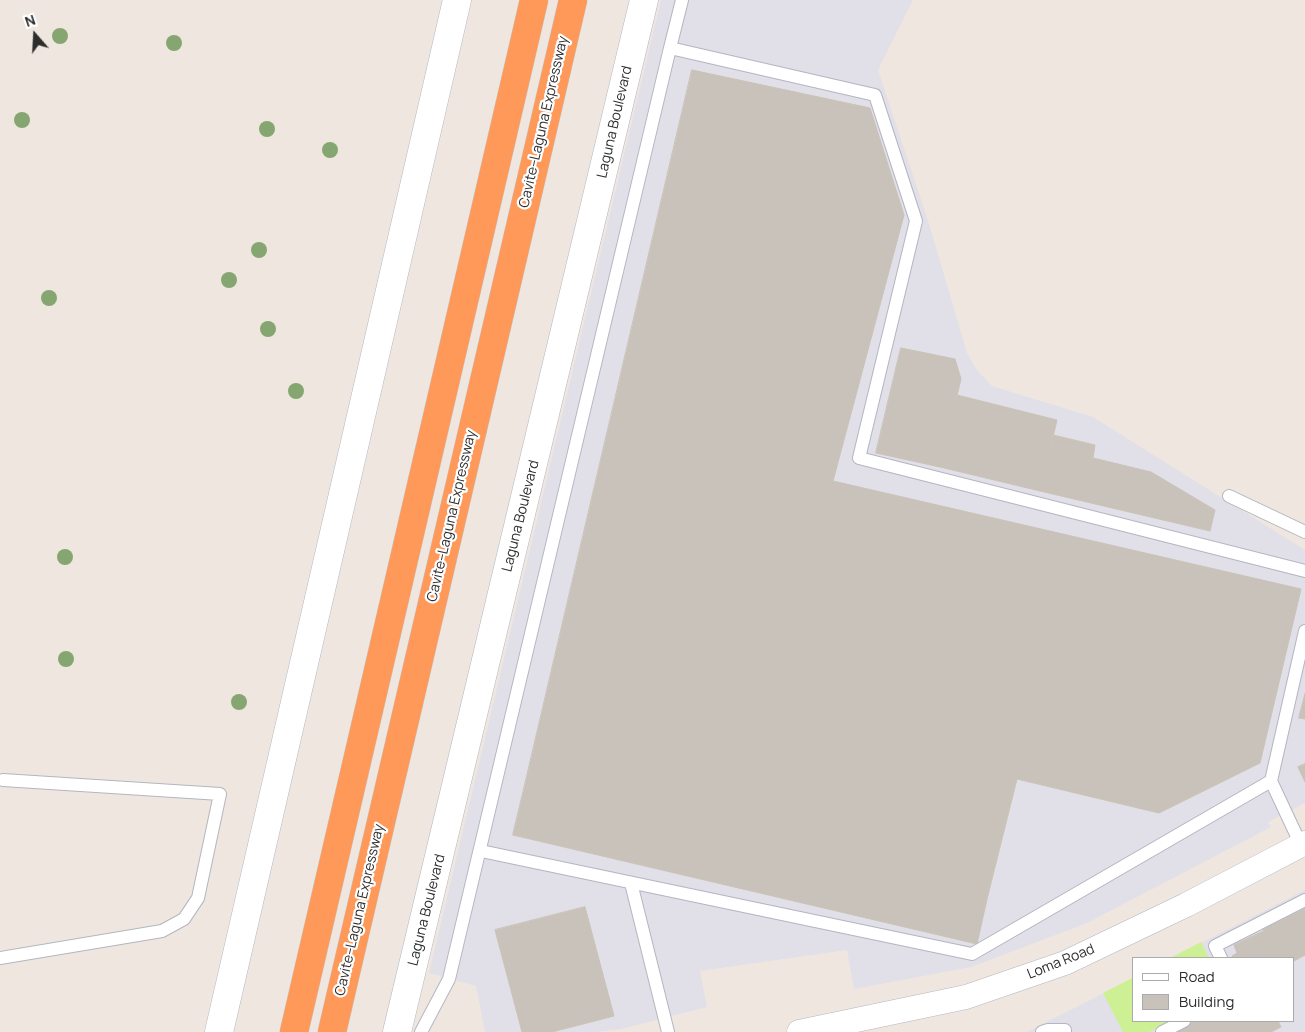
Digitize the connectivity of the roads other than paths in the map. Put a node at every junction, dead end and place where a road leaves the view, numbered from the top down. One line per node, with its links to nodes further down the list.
1 (457, 0): 20 (main road)
2 (534, 0): 21 (highway)
3 (572, 0): 22 (highway, Cavite–Laguna Expressway)
4 (644, 0): 23 (main road, Laguna Boulevard)
5 (682, 0): 6 (lane)
6 (670, 48): 9 (lane); 14 (lane)
7 (1229, 496): 8 (lane)
8 (1305, 532)
9 (1305, 571)
10 (1305, 631): 12 (lane)
11 (2, 780): 18 (lane)
12 (1271, 781): 13 (lane); 15 (lane)
13 (1303, 844): 26 (street, Loma Road)
14 (481, 851): 15 (lane); 24 (lane)
15 (631, 883): 25 (lane)
16 (1305, 900): 17 (lane)
17 (1220, 957)
18 (0, 958)
19 (1182, 1022): 29 (lane)
20 (219, 1032)
21 (294, 1032)
22 (332, 1032)
23 (397, 1032)
24 (421, 1032)
25 (668, 1032)
26 (799, 1032)
27 (1042, 1032): 28 (lane)
28 (1065, 1032)
29 (1162, 1032)

